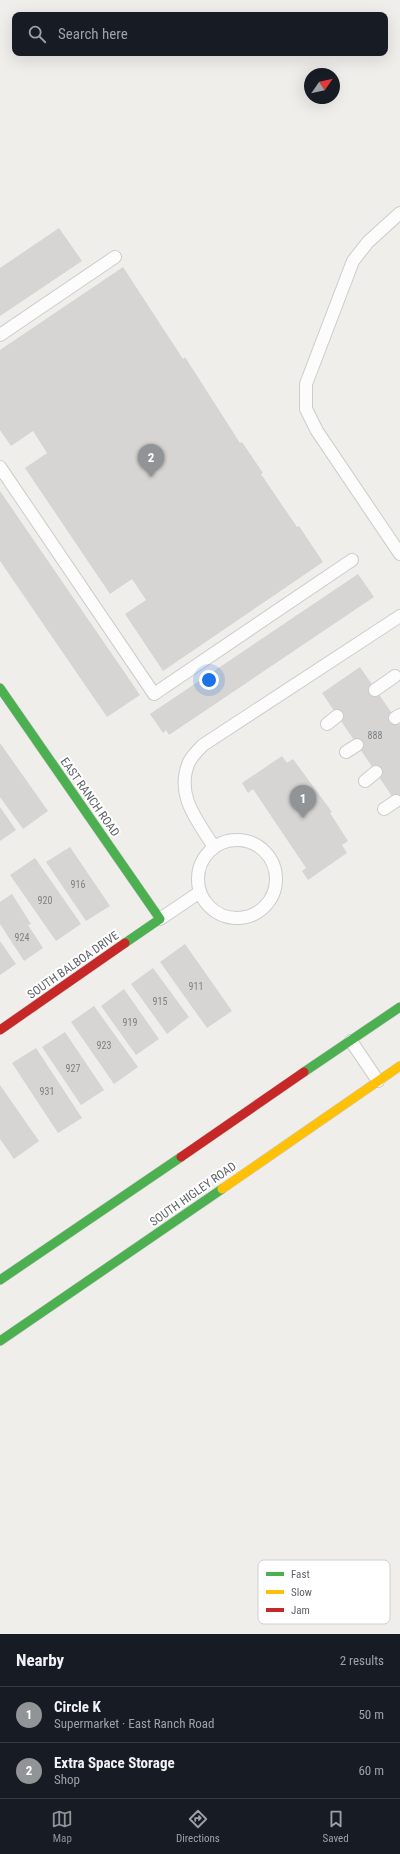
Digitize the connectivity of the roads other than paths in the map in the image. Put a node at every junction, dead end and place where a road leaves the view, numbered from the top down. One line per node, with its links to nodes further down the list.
1 (400, 213): 5 (lane)
2 (115, 257): 3 (lane)
3 (0, 335)
4 (0, 467): 6 (lane)
5 (400, 554)
6 (352, 560)
7 (400, 616): 19 (lane)
8 (395, 676): 10 (lane)
9 (0, 688): 21 (main road, EAST RANCH ROAD)
10 (375, 690)
11 (337, 716): 12 (lane)
12 (327, 724)
13 (357, 745): 14 (lane)
14 (346, 752)
15 (376, 772): 16 (lane)
16 (365, 781)
17 (396, 801): 18 (lane)
18 (384, 809)
19 (214, 847): 20 (lane); 20 (lane)
20 (200, 892): 21 (lane)
21 (160, 919): 23 (main road, SOUTH BALBOA DRIVE)
22 (400, 1007): 24 (main road)
23 (0, 1030)
24 (351, 1041): 26 (lane); 27 (main road)
25 (400, 1066): 26 (main road, SOUTH HIGLEY ROAD)
26 (378, 1081): 28 (main road, SOUTH HIGLEY ROAD)
27 (0, 1280)
28 (0, 1341)

